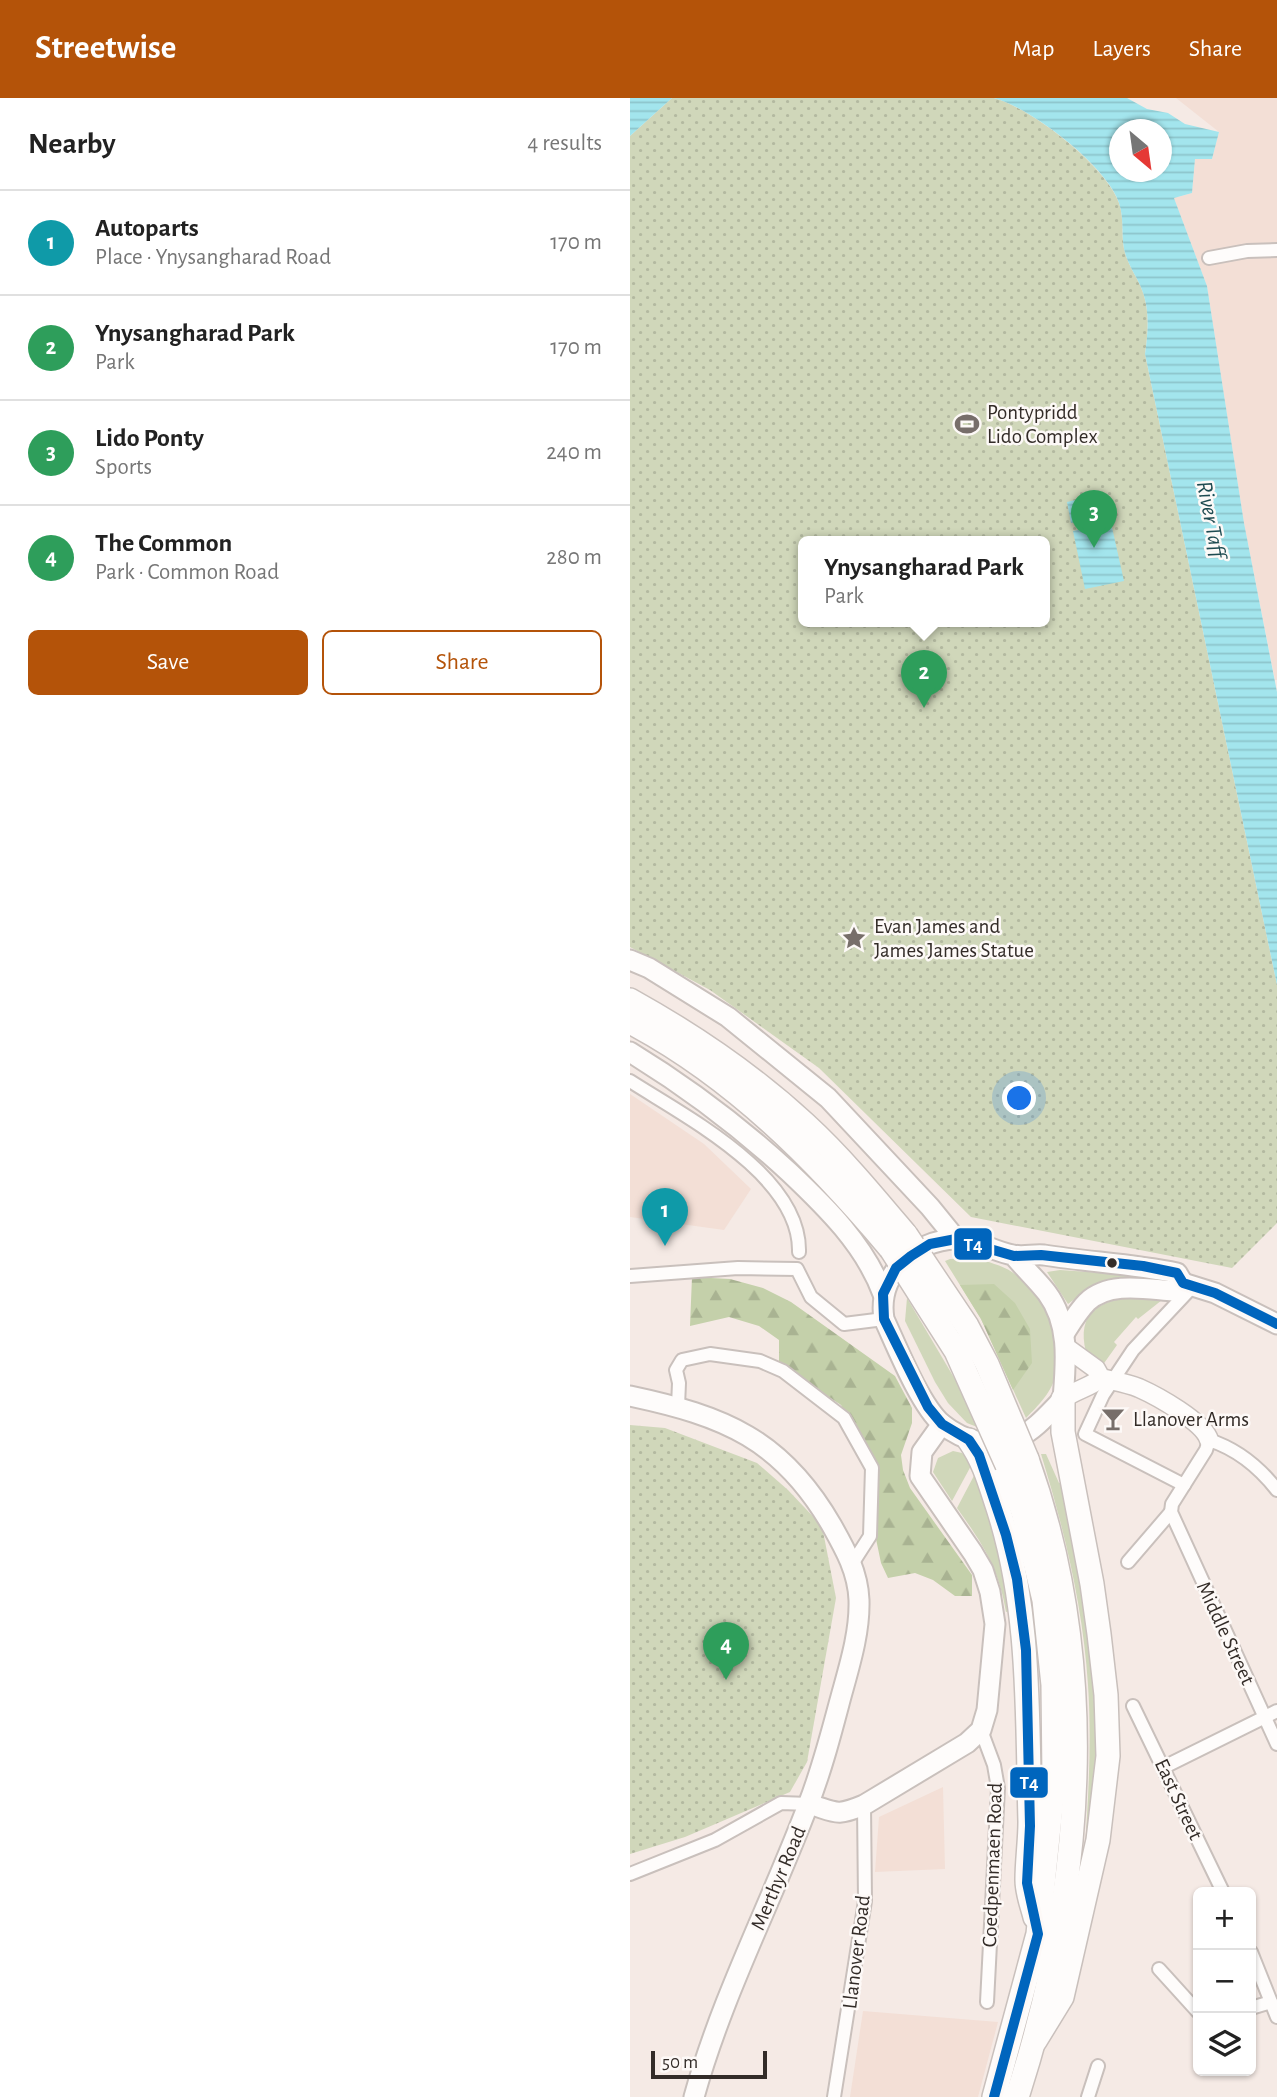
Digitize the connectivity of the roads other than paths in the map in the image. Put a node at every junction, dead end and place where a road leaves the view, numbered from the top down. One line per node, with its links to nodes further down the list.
1 (1277, 250): 2 (street)
2 (1209, 258)
3 (630, 960): 8 (main road)
4 (630, 1000): 9 (highway)
5 (630, 1022): 9 (highway)
6 (630, 1052): 14 (main road)
7 (630, 1081): 10 (street)
8 (956, 1239): 11 (main road); 14 (main road)
9 (898, 1242): 25 (highway, bridge)
10 (799, 1252)
11 (1014, 1256): 13 (main road); 17 (main road)
12 (630, 1276): 15 (street)
13 (1188, 1284): 16 (main road); 17 (main road); 18 (street)
14 (883, 1294): 15 (main road)
15 (884, 1319): 22 (main road)
16 (1277, 1324)
17 (1065, 1341): 18 (street); 20 (main road)
18 (1107, 1379): 20 (street); 24 (street); 26 (street)
19 (630, 1396): 21 (main road)
20 (1063, 1399): 23 (main road); 49 (highway)
21 (678, 1406): 30 (main road); 30 (street)
22 (942, 1424): 23 (main road); 34 (main road)
23 (969, 1440): 41 (highway)
24 (1209, 1440): 26 (street); 27 (street)
25 (1017, 1462): 41 (highway); 49 (highway)
26 (1184, 1485): 28 (street)
27 (1277, 1490)
28 (1173, 1517): 29 (street); 33 (street, Middle Street)
29 (1128, 1562)
30 (852, 1564): 37 (main road)
31 (1133, 1706): 36 (street, East Street)
32 (1277, 1711): 33 (street)
33 (1264, 1717): 35 (street, Middle Street); 36 (street)
34 (981, 1730): 38 (main road, Merthyr Road); 45 (street, Coedpenmaen Road)
35 (1277, 1744)
36 (1164, 1767): 40 (street, East Street)
37 (809, 1804): 38 (main road, Merthyr Road); 39 (street); 51 (main road, Merthyr Road)
38 (864, 1805): 52 (street, Llanover Road)
39 (630, 1874)
40 (1221, 1887)
41 (1038, 1934): 53 (highway)
42 (1256, 1964): 44 (street)
43 (1159, 1969): 46 (street)
44 (1271, 2001): 47 (street); 48 (street)
45 (986, 2002)
46 (1193, 2006)
47 (1256, 2006)
48 (1277, 2017)
49 (1035, 2041): 54 (highway)
50 (1098, 2066): 55 (street)
51 (694, 2097)
52 (834, 2097)
53 (994, 2097)
54 (1017, 2097)
55 (1088, 2097)

